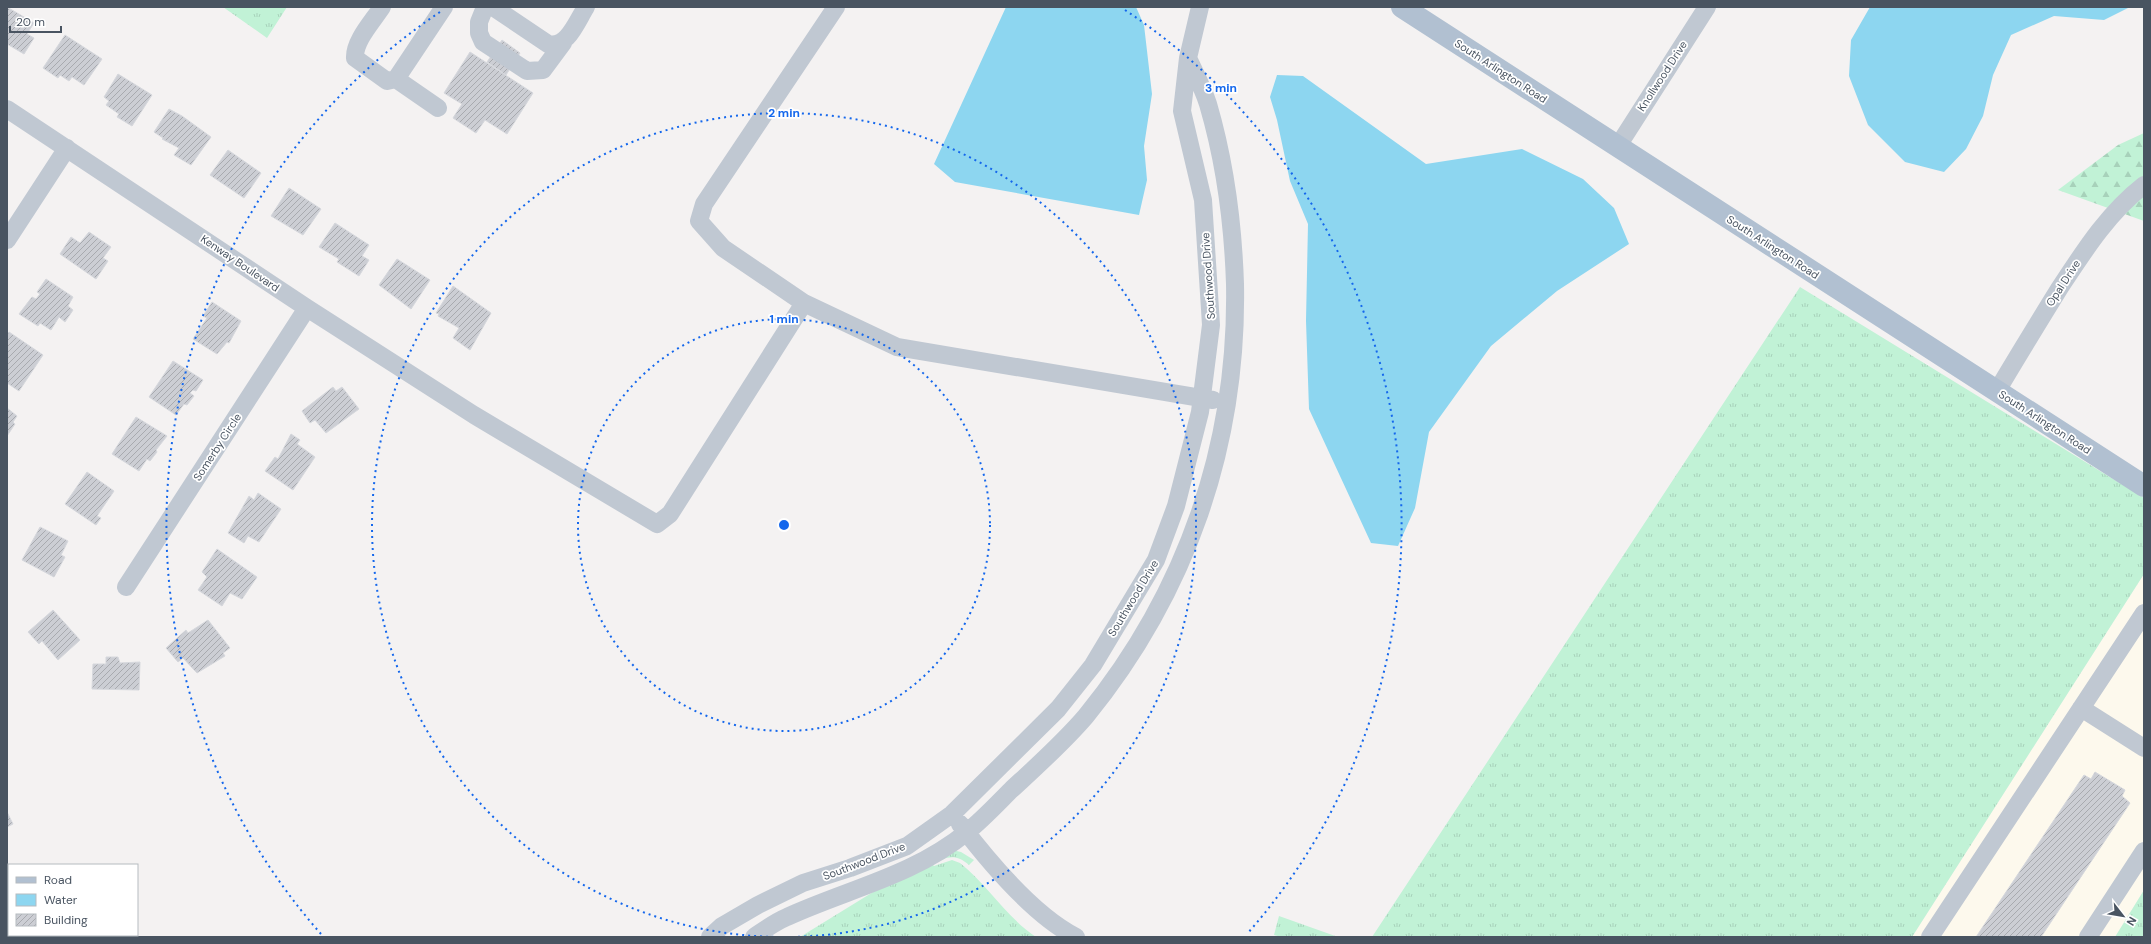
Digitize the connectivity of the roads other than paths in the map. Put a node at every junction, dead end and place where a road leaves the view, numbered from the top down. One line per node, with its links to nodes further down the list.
1 (382, 7): 12 (street)
2 (444, 7): 12 (street)
3 (485, 7): 10 (street)
4 (493, 7): 10 (street)
5 (586, 7): 10 (street)
6 (836, 7): 19 (street)
7 (1200, 7): 11 (street, Southwood Drive)
8 (1402, 7): 15 (main road, South Arlington Road)
9 (1707, 7): 15 (street, Knollwood Drive)
10 (563, 43)
11 (1188, 58): 22 (street, Southwood Drive); 23 (street, Southwood Drive)
12 (396, 79): 13 (street)
13 (438, 108)
14 (7, 109): 16 (street, Kenway Boulevard)
15 (1618, 146): 21 (main road, South Arlington Road)
16 (67, 148): 18 (street); 20 (street, Kenway Boulevard)
17 (2144, 185): 21 (street, Opal Drive)
18 (7, 240)
19 (804, 303): 20 (street, Kenway Boulevard); 22 (street)
20 (307, 308): 25 (street, Somerby Circle)
21 (1997, 391): 24 (main road, South Arlington Road)
22 (1202, 399): 23 (street); 29 (street, Southwood Drive)
23 (1228, 402): 30 (street, Southwood Drive)
24 (2144, 486)
25 (126, 587)
26 (2144, 613): 27 (street)
27 (2081, 708): 28 (street); 35 (street)
28 (2144, 748)
29 (952, 814): 30 (street); 32 (street, Southwood Drive)
30 (966, 833): 33 (street, Southwood Drive); 34 (street)
31 (2144, 851): 36 (street)
32 (710, 937)
33 (754, 937)
34 (1076, 937)
35 (1930, 937)
36 (2088, 937)

